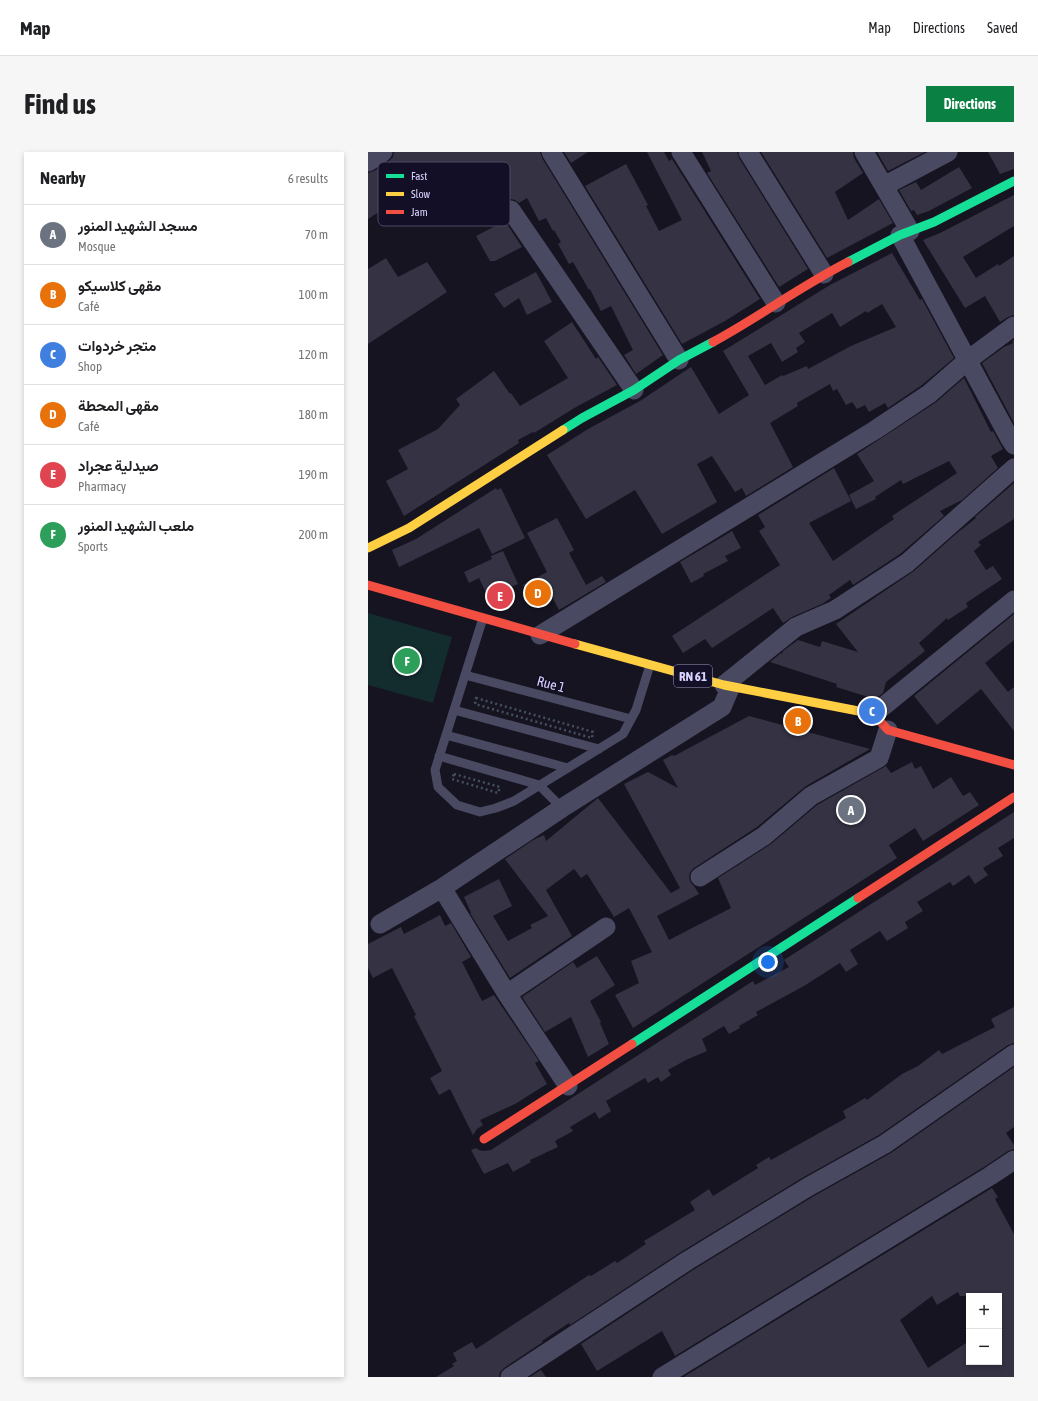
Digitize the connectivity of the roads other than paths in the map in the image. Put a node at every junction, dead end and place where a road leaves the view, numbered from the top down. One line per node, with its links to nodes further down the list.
1 (383, 152): 7 (street)
2 (551, 152): 15 (street)
3 (681, 152): 13 (street)
4 (748, 152): 12 (street)
5 (864, 152): 9 (street)
6 (948, 152): 9 (street)
7 (368, 162)
8 (1014, 181): 11 (street)
9 (884, 186): 11 (street)
10 (511, 210): 17 (street)
11 (905, 233): 12 (street); 16 (street)
12 (824, 274): 13 (street)
13 (776, 303): 15 (street)
14 (1014, 326): 16 (street)
15 (679, 360): 17 (street)
16 (968, 360): 18 (street); 24 (street)
17 (634, 390): 20 (street)
18 (1014, 445)
19 (1014, 468): 27 (street)
20 (368, 548)
21 (368, 585): 23 (street, RN 61)
22 (1014, 600): 29 (street)
23 (482, 618): 24 (street, RN 61); 26 (lane)
24 (540, 635): 25 (street, RN 61)
25 (650, 664): 27 (street, RN 61); 30 (lane)
26 (465, 675): 28 (lane); 30 (lane, Rue 1)
27 (728, 685): 29 (street, RN 61); 39 (street)
28 (454, 710): 32 (lane); 33 (lane)
29 (874, 714): 31 (street)
30 (631, 719): 33 (lane)
31 (888, 730): 35 (street); 40 (street)
32 (446, 735): 34 (lane); 36 (lane)
33 (599, 749): 36 (lane)
34 (439, 756): 37 (lane); 37 (lane)
35 (1014, 765)
36 (568, 768): 37 (lane)
37 (539, 785): 39 (lane)
38 (1014, 797): 46 (street)
39 (562, 808): 41 (street)
40 (700, 877)
41 (442, 888): 42 (street); 44 (street)
42 (380, 924)
43 (606, 927): 44 (street)
44 (507, 994): 46 (street)
45 (1014, 1054): 49 (street)
46 (568, 1086): 47 (street)
47 (484, 1139)
48 (1014, 1160): 50 (street)
49 (510, 1377)
50 (662, 1377)

